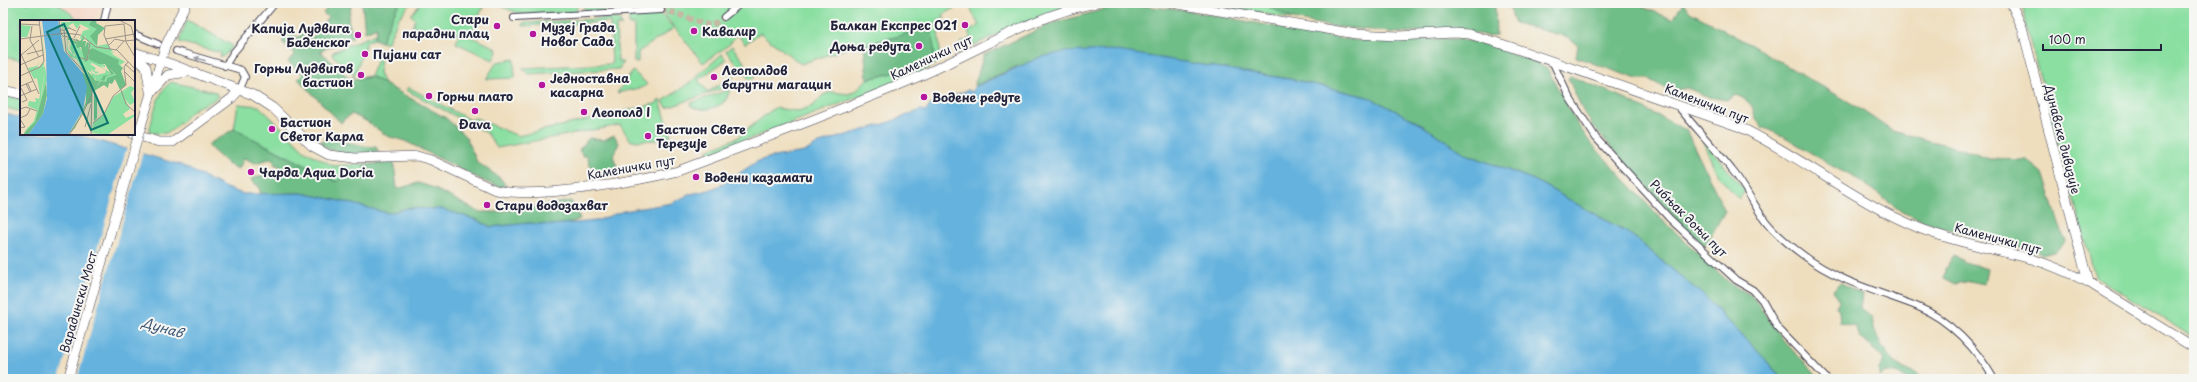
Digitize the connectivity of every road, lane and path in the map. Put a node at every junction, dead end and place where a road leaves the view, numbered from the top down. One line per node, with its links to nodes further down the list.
1 (108, 3): 13 (street)
2 (186, 3): 19 (main road, Варадински Мост)
3 (275, 3): 21 (street)
4 (741, 3): 11 (street)
5 (1071, 3): 10 (street)
6 (1096, 3): 10 (main road, Каменички пут)
7 (1172, 3): 20 (main road, Каменички пут)
8 (2011, 3): 29 (main road, Дунавске дивизије)
9 (661, 10): 12 (street)
10 (1063, 12): 23 (main road, Каменички пут)
11 (724, 17)
12 (514, 18)
13 (105, 20)
14 (135, 34): 15 (street)
15 (158, 44)
16 (176, 51): 21 (street, one-way to 16)
17 (135, 52): 19 (main road, Каменички пут)
18 (135, 57): 26 (main road)
19 (161, 60): 22 (main road, Каменички пут); 26 (main road, Варадински Мост)
20 (1551, 60): 27 (main road, Каменички пут); 32 (street, Рибњак доњи пут)
21 (225, 66): 23 (street)
22 (194, 73): 23 (main road, Каменички пут); 26 (main road)
23 (240, 89): 28 (main road)
24 (3, 90): 25 (main road)
25 (20, 94)
26 (150, 95): 31 (main road, Варадински Мост, bridge)
27 (1676, 104): 29 (main road, Каменички пут); 33 (street)
28 (135, 135)
29 (2088, 282): 30 (main road, Каменички пут)
30 (2194, 348)
31 (68, 379)
32 (1827, 379)
33 (1994, 379)

